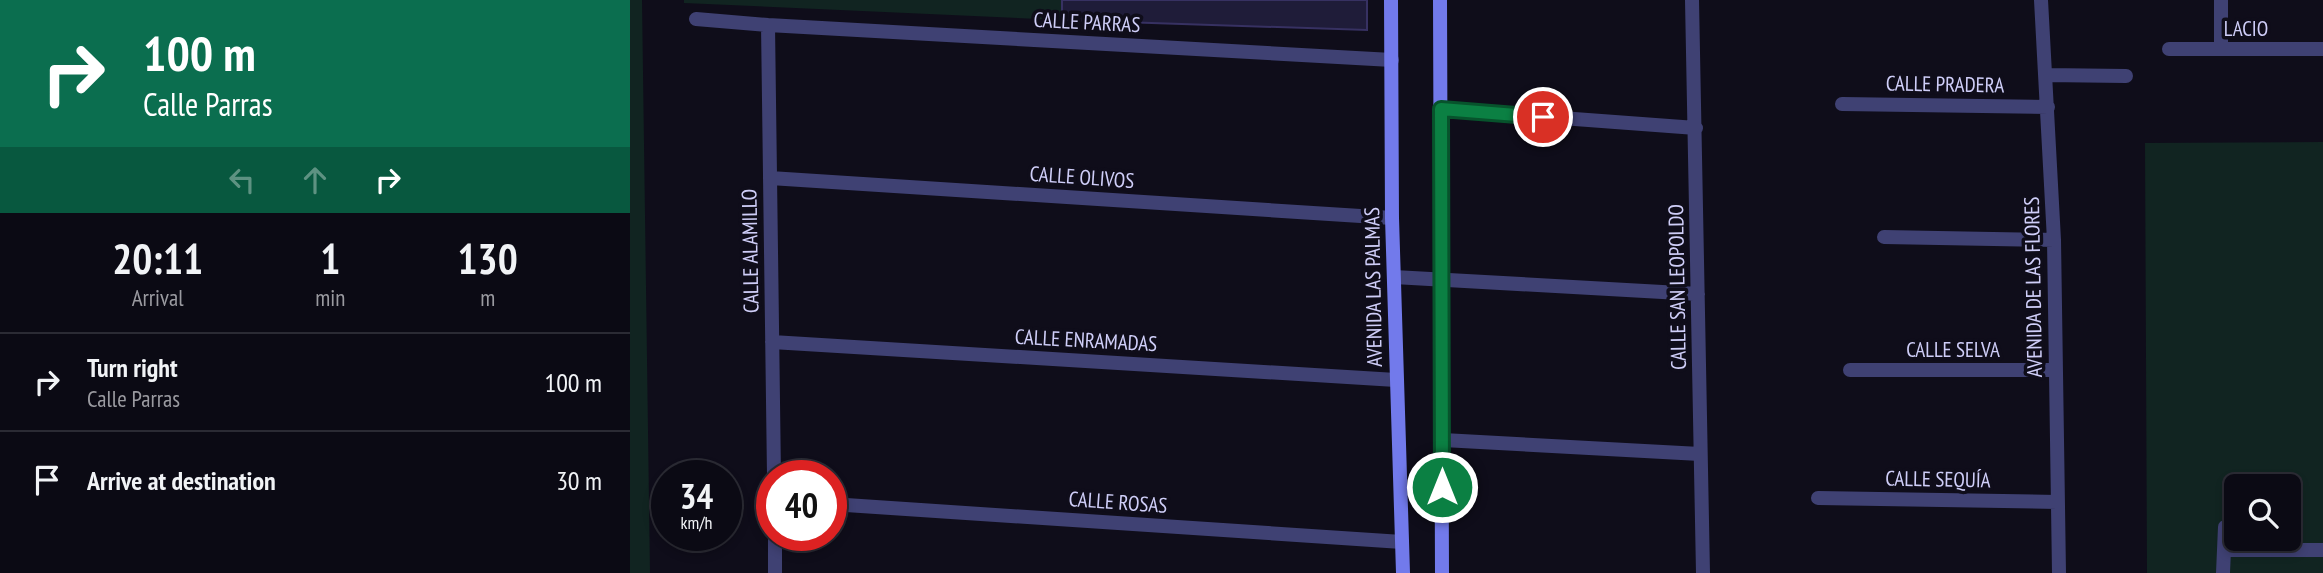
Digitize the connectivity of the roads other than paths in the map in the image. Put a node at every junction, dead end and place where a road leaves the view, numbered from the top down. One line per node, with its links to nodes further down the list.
1 (1391, 0): 11 (street, AVENIDA LAS PALMAS)
2 (1440, 0): 16 (street)
3 (1692, 0): 17 (street, CALLE SAN LEOPOLDO)
4 (2041, 0): 12 (street, AVENIDA DE LAS FLORES)
5 (2221, 0): 8 (street)
6 (696, 19): 7 (street, CALLE PARRAS)
7 (768, 25): 11 (street, CALLE PARRAS); 18 (street, CALLE ALAMILLO)
8 (2221, 49): 9 (street, LACIO); 10 (street, LACIO)
9 (2323, 49)
10 (2169, 50)
11 (1392, 61): 19 (street, AVENIDA LAS PALMAS)
12 (2046, 75): 13 (street); 15 (street, AVENIDA DE LAS FLORES)
13 (2126, 76)
14 (1842, 104): 15 (street, CALLE PRADERA)
15 (2048, 107): 21 (street, AVENIDA DE LAS FLORES)
16 (1441, 109): 17 (street); 23 (street)
17 (1696, 128): 24 (street, CALLE SAN LEOPOLDO)
18 (770, 178): 19 (street, CALLE OLIVOS); 25 (street, CALLE ALAMILLO)
19 (1392, 218): 22 (street, AVENIDA LAS PALMAS)
20 (1884, 237): 21 (street)
21 (2054, 240): 27 (street, AVENIDA DE LAS FLORES)
22 (1394, 277): 23 (street); 28 (street, AVENIDA LAS PALMAS)
23 (1441, 279): 24 (street); 29 (street)
24 (1698, 294): 30 (street, CALLE SAN LEOPOLDO)
25 (772, 342): 28 (street, CALLE ENRAMADAS); 31 (street, CALLE ALAMILLO)
26 (1850, 370): 27 (street, CALLE SELVA)
27 (2056, 370): 33 (street, AVENIDA DE LAS FLORES)
28 (1396, 380): 35 (street, AVENIDA LAS PALMAS)
29 (1443, 440): 30 (street); 42 (street)
30 (1700, 454): 43 (street, CALLE SAN LEOPOLDO)
31 (774, 460)
32 (1818, 498): 33 (street, CALLE SEQUÍA)
33 (2057, 502): 44 (street, AVENIDA DE LAS FLORES)
34 (847, 504): 35 (street, CALLE ROSAS)
35 (1402, 541): 41 (street, AVENIDA LAS PALMAS)
36 (2301, 550): 37 (street)
37 (2323, 550)
38 (775, 551): 40 (street)
39 (2224, 551): 45 (street)
40 (775, 573)
41 (1402, 573)
42 (1443, 573)
43 (1703, 573)
44 (2059, 573)
45 (2224, 573)

